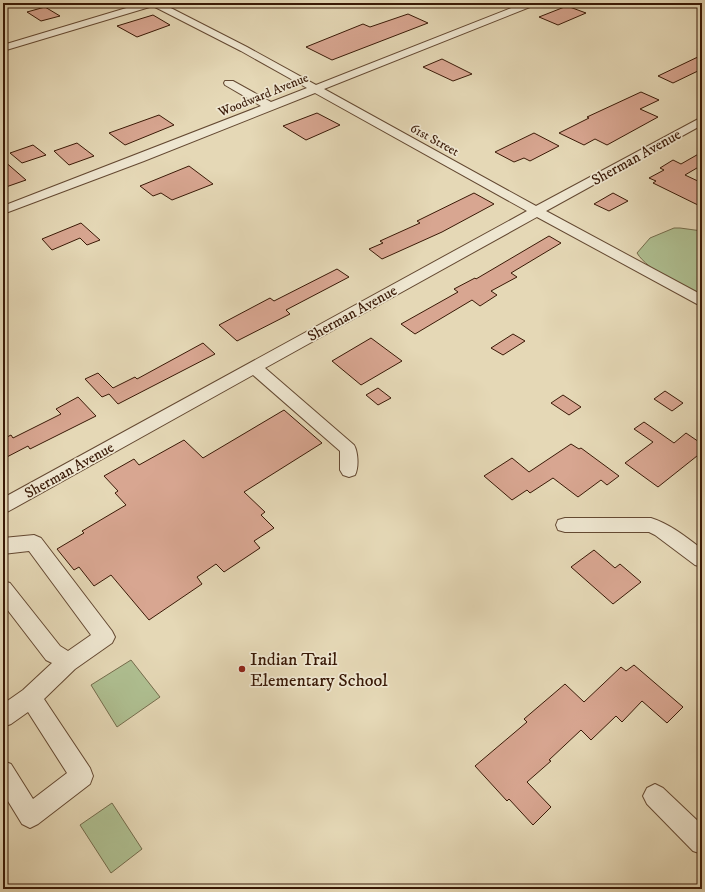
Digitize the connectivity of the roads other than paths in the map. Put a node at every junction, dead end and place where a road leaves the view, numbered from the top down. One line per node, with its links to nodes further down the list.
1 (154, 3): 3 (street); 5 (street, 61st Street)
2 (532, 3): 5 (street, Woodward Avenue)
3 (3, 48)
4 (228, 82): 6 (street)
5 (314, 88): 6 (street, Woodward Avenue); 9 (street, 61st Street)
6 (269, 106): 8 (street, Woodward Avenue)
7 (702, 120): 9 (street, Sherman Avenue)
8 (3, 210)
9 (536, 211): 10 (street, 61st Street); 11 (street, Sherman Avenue)
10 (702, 302)
11 (254, 367): 12 (street); 13 (street, Sherman Avenue)
12 (349, 470)
13 (3, 506)
14 (565, 525): 16 (street)
15 (3, 546): 18 (street)
16 (701, 557)
17 (3, 589): 18 (street)
18 (68, 662): 19 (street)
19 (31, 697): 20 (street); 21 (street)
20 (3, 717)
21 (3, 772)
22 (655, 796): 23 (street)
23 (702, 842)

